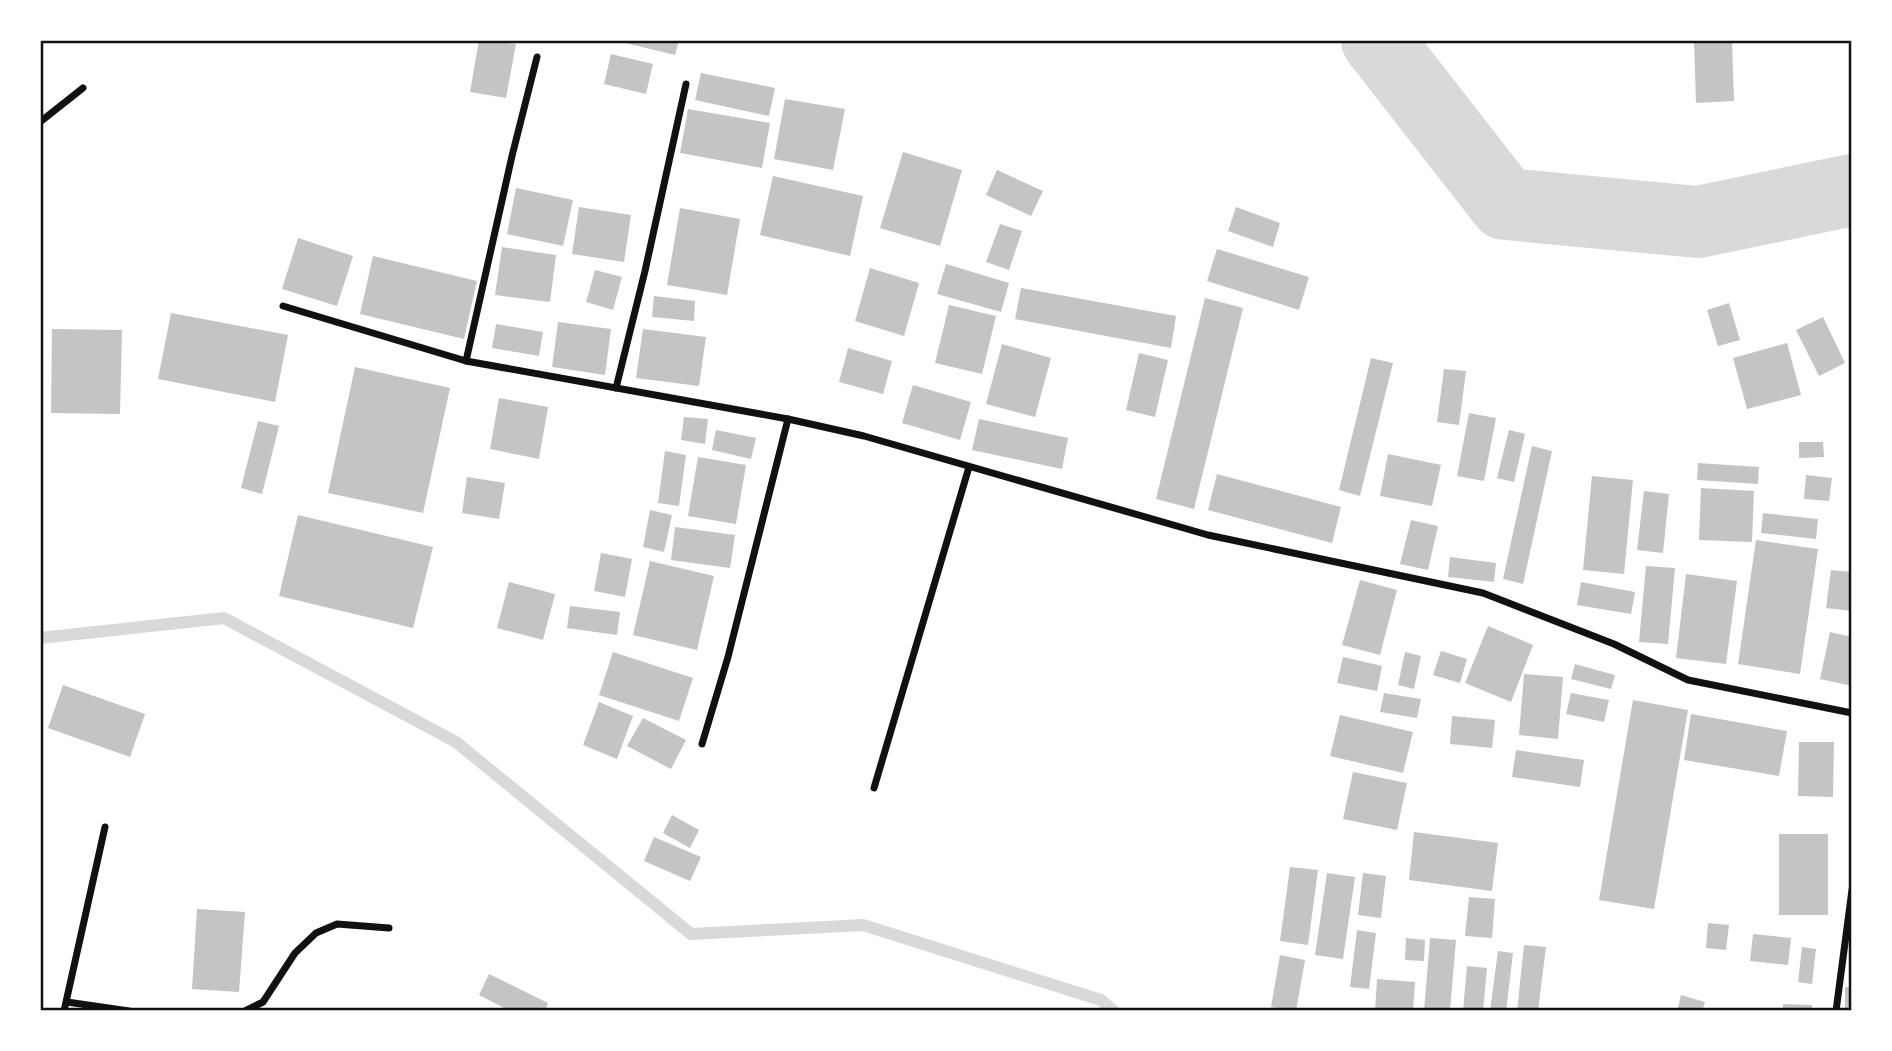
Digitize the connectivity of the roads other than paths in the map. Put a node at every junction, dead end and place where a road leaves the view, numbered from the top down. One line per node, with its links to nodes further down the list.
1 (537, 57): 6 (street)
2 (686, 84): 7 (street)
3 (83, 88): 4 (street)
4 (40, 122)
5 (283, 306): 6 (street)
6 (466, 361): 7 (street)
7 (616, 388): 8 (street)
8 (788, 419): 9 (street); 11 (street)
9 (969, 467): 10 (street); 12 (street)
10 (1852, 713)
11 (702, 744)
12 (874, 788)
13 (105, 827): 16 (street)
14 (1852, 890): 20 (street)
15 (389, 928): 19 (street)
16 (67, 1002): 17 (street); 18 (street)
17 (64, 1011)
18 (129, 1011)
19 (245, 1011)
20 (1836, 1011)

